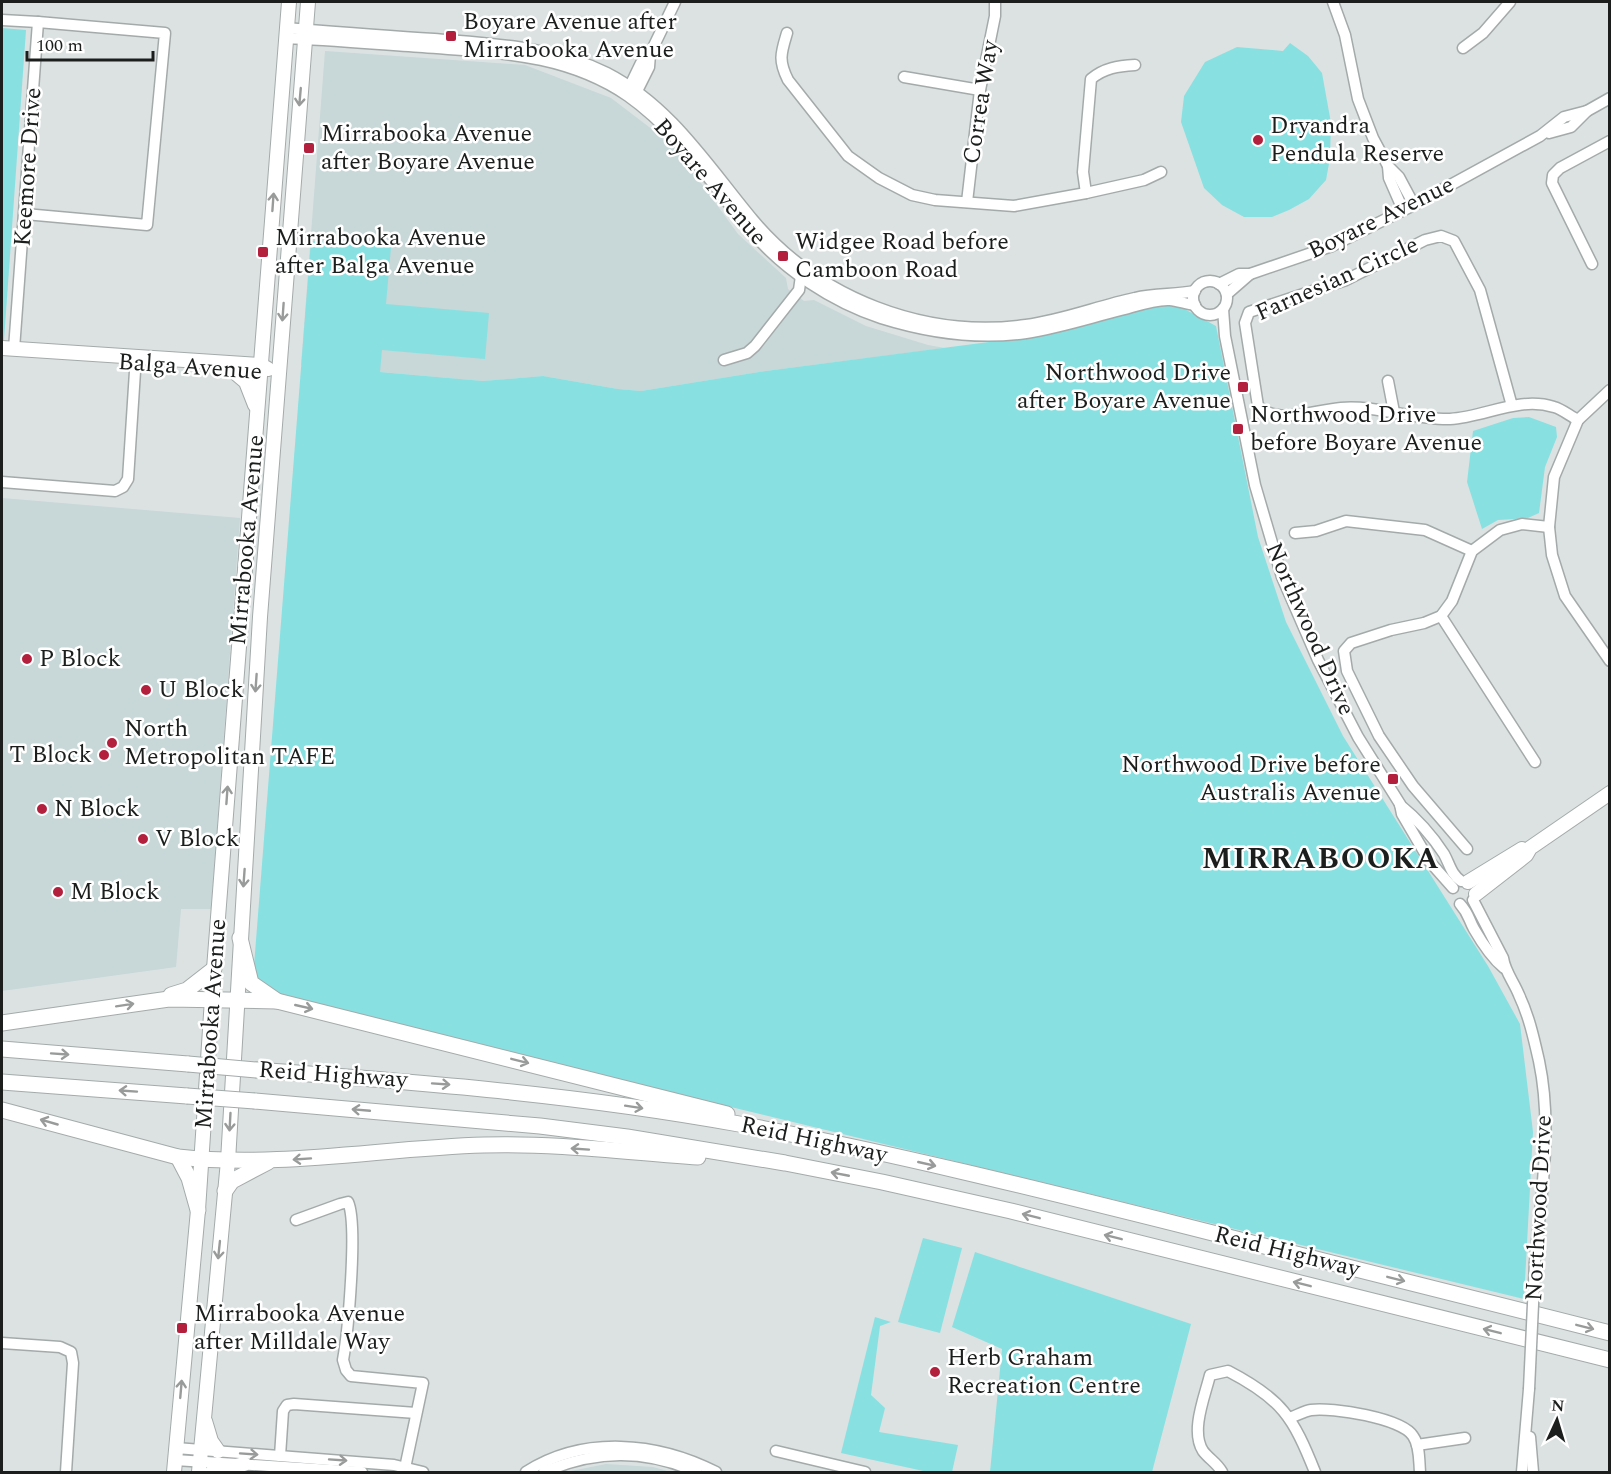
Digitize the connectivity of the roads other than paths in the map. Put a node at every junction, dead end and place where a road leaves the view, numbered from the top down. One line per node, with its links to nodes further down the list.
1 (289, 2): 9 (main road, Mirrabooka Avenue)
2 (308, 2): 11 (main road, Mirrabooka Avenue)
3 (675, 2): 16 (street)
4 (995, 2): 15 (street, Correa Way)
5 (1333, 2): 19 (street)
6 (1510, 2): 12 (street)
7 (2, 20): 8 (street)
8 (38, 22): 25 (street, Keemore Drive); 25 (street)
9 (286, 33): 11 (street, Boyare Avenue); 30 (main road, Mirrabooka Avenue, one-way to 9)
10 (787, 33): 22 (street)
11 (305, 34): 16 (street, Boyare Avenue); 26 (main road, Mirrabooka Avenue, one-way to 26)
12 (1464, 48)
13 (1135, 65): 21 (street)
14 (904, 77): 15 (street)
15 (980, 90): 22 (street, Correa Way)
16 (631, 93): 29 (street, Boyare Avenue); 34 (street, Boyare Avenue)
17 (1610, 99): 23 (street, Boyare Avenue)
18 (1610, 141): 27 (street)
19 (1388, 166): 23 (street); 24 (street)
20 (1161, 172): 21 (street)
21 (1086, 193): 22 (street)
22 (967, 202)
23 (1414, 205): 24 (street, Boyare Avenue)
24 (1403, 210): 28 (street, Boyare Avenue)
25 (25, 214): 41 (street, Keemore Drive)
26 (290, 229): 30 (main road); 47 (main road, Mirrabooka Avenue, one-way to 47)
27 (1592, 264)
28 (1250, 274): 31 (street, Boyare Avenue); 35 (street, Boyare Avenue)
29 (801, 276): 32 (street, Boyare Avenue); 33 (street)
30 (267, 280): 40 (main road, Mirrabooka Avenue)
31 (1219, 284): 34 (street); 35 (street)
32 (814, 285): 33 (street); 36 (street, Boyare Avenue)
33 (799, 290): 43 (street)
34 (1195, 291): 36 (street)
35 (1227, 294): 37 (street)
36 (1195, 305): 38 (street)
37 (1223, 309): 38 (street); 39 (street, Northwood Drive)
38 (1210, 315): 39 (street, Northwood Drive)
39 (1226, 336): 64 (street, Northwood Drive)
40 (262, 345): 44 (main road); 45 (main road, Mirrabooka Avenue)
41 (6, 350): 42 (main road, Balga Avenue)
42 (136, 360): 44 (main road, Balga Avenue); 46 (main road, Balga Avenue); 54 (street)
43 (724, 360)
44 (216, 362): 45 (main road, Balga Avenue)
45 (261, 369): 46 (main road, Balga Avenue); 47 (main road, Balga Avenue); 52 (main road, Mirrabooka Avenue)
46 (232, 371): 52 (main road)
47 (279, 374): 58 (main road, Mirrabooka Avenue)
48 (1388, 381): 51 (street)
49 (1610, 390): 53 (street)
50 (1512, 406): 51 (street, Farnesian Circle); 51 (street, Farnesian Circle); 53 (street, Farnesian Circle)
51 (1394, 412)
52 (257, 415): 57 (main road, Mirrabooka Avenue)
53 (1578, 420): 55 (street)
54 (2, 482)
55 (1549, 527): 59 (street); 61 (street)
56 (1295, 533): 59 (street)
57 (248, 538): 58 (main road); 72 (main road, Mirrabooka Avenue, one-way to 57)
58 (266, 539): 70 (main road, Mirrabooka Avenue, one-way to 70)
59 (1472, 551): 60 (street)
60 (1441, 616): 62 (street); 66 (street)
61 (1610, 661)
62 (1534, 762)
63 (1610, 793): 65 (main road)
64 (1400, 804): 67 (street, Northwood Drive); 67 (street, Northwood Drive)
65 (1530, 848): 67 (main road); 68 (main road)
66 (1467, 849)
67 (1461, 884): 68 (street); 69 (street)
68 (1475, 897): 69 (street); 71 (street, Northwood Drive)
69 (1460, 904): 71 (street, Northwood Drive)
70 (240, 938): 75 (main road, Mirrabooka Avenue); 76 (highway)
71 (1504, 968): 98 (street, Northwood Drive, bridge)
72 (214, 969): 73 (main road, Mirrabooka Avenue); 74 (highway)
73 (212, 1000): 74 (highway); 75 (highway); 83 (main road, Mirrabooka Avenue)
74 (148, 1001): 77 (highway, one-way to 74)
75 (237, 1001): 76 (highway); 84 (main road, Mirrabooka Avenue, one-way to 84)
76 (277, 1001): 81 (highway, one-way to 81)
77 (2, 1023)
78 (2, 1049): 81 (highway, Reid Highway, one-way to 81, bridge)
79 (2, 1082): 86 (highway, Reid Highway, one-way to 79, bridge)
80 (2, 1110): 82 (highway, one-way to 80)
81 (850, 1146): 91 (highway, Reid Highway, one-way to 91)
82 (178, 1157): 83 (highway); 88 (highway)
83 (202, 1160): 84 (highway); 88 (main road, Mirrabooka Avenue)
84 (228, 1161): 85 (highway); 87 (main road, Mirrabooka Avenue)
85 (270, 1161): 86 (highway, one-way to 85); 87 (highway)
86 (785, 1163): 94 (highway, Reid Highway, one-way to 86)
87 (225, 1191): 90 (main road, Mirrabooka Avenue, one-way to 90)
88 (198, 1210): 92 (main road, Mirrabooka Avenue)
89 (296, 1220): 96 (street)
90 (216, 1282): 92 (main road); 95 (main road, Mirrabooka Avenue)
91 (1610, 1333)
92 (186, 1338): 104 (main road, Mirrabooka Avenue, one-way to 92)
93 (2, 1342): 110 (street)
94 (1610, 1360)
95 (204, 1410): 101 (main road); 105 (main road, Mirrabooka Avenue)
96 (416, 1413): 103 (street); 108 (street)
97 (1289, 1418): 100 (street); 118 (street); 119 (street)
98 (1527, 1419): 121 (street, Northwood Drive); 122 (street, Northwood Drive)
99 (1465, 1438): 100 (street)
100 (1417, 1445): 120 (street)
101 (218, 1451): 103 (street, one-way to 103); 105 (street)
102 (776, 1451): 117 (street)
103 (280, 1456): 108 (street, one-way to 108)
104 (175, 1460): 105 (street)
105 (199, 1461): 107 (street)
106 (680, 1461): 109 (street); 115 (street); 116 (street)
107 (244, 1464): 111 (main road); 112 (street)
108 (405, 1468): 113 (street)
109 (543, 1469): 114 (street)
110 (66, 1473)
111 (212, 1473)
112 (362, 1473)
113 (423, 1473)
114 (526, 1473)
115 (697, 1473)
116 (716, 1473)
117 (865, 1473)
118 (1222, 1473)
119 (1315, 1473)
120 (1420, 1473)
121 (1522, 1473)
122 (1533, 1473)

